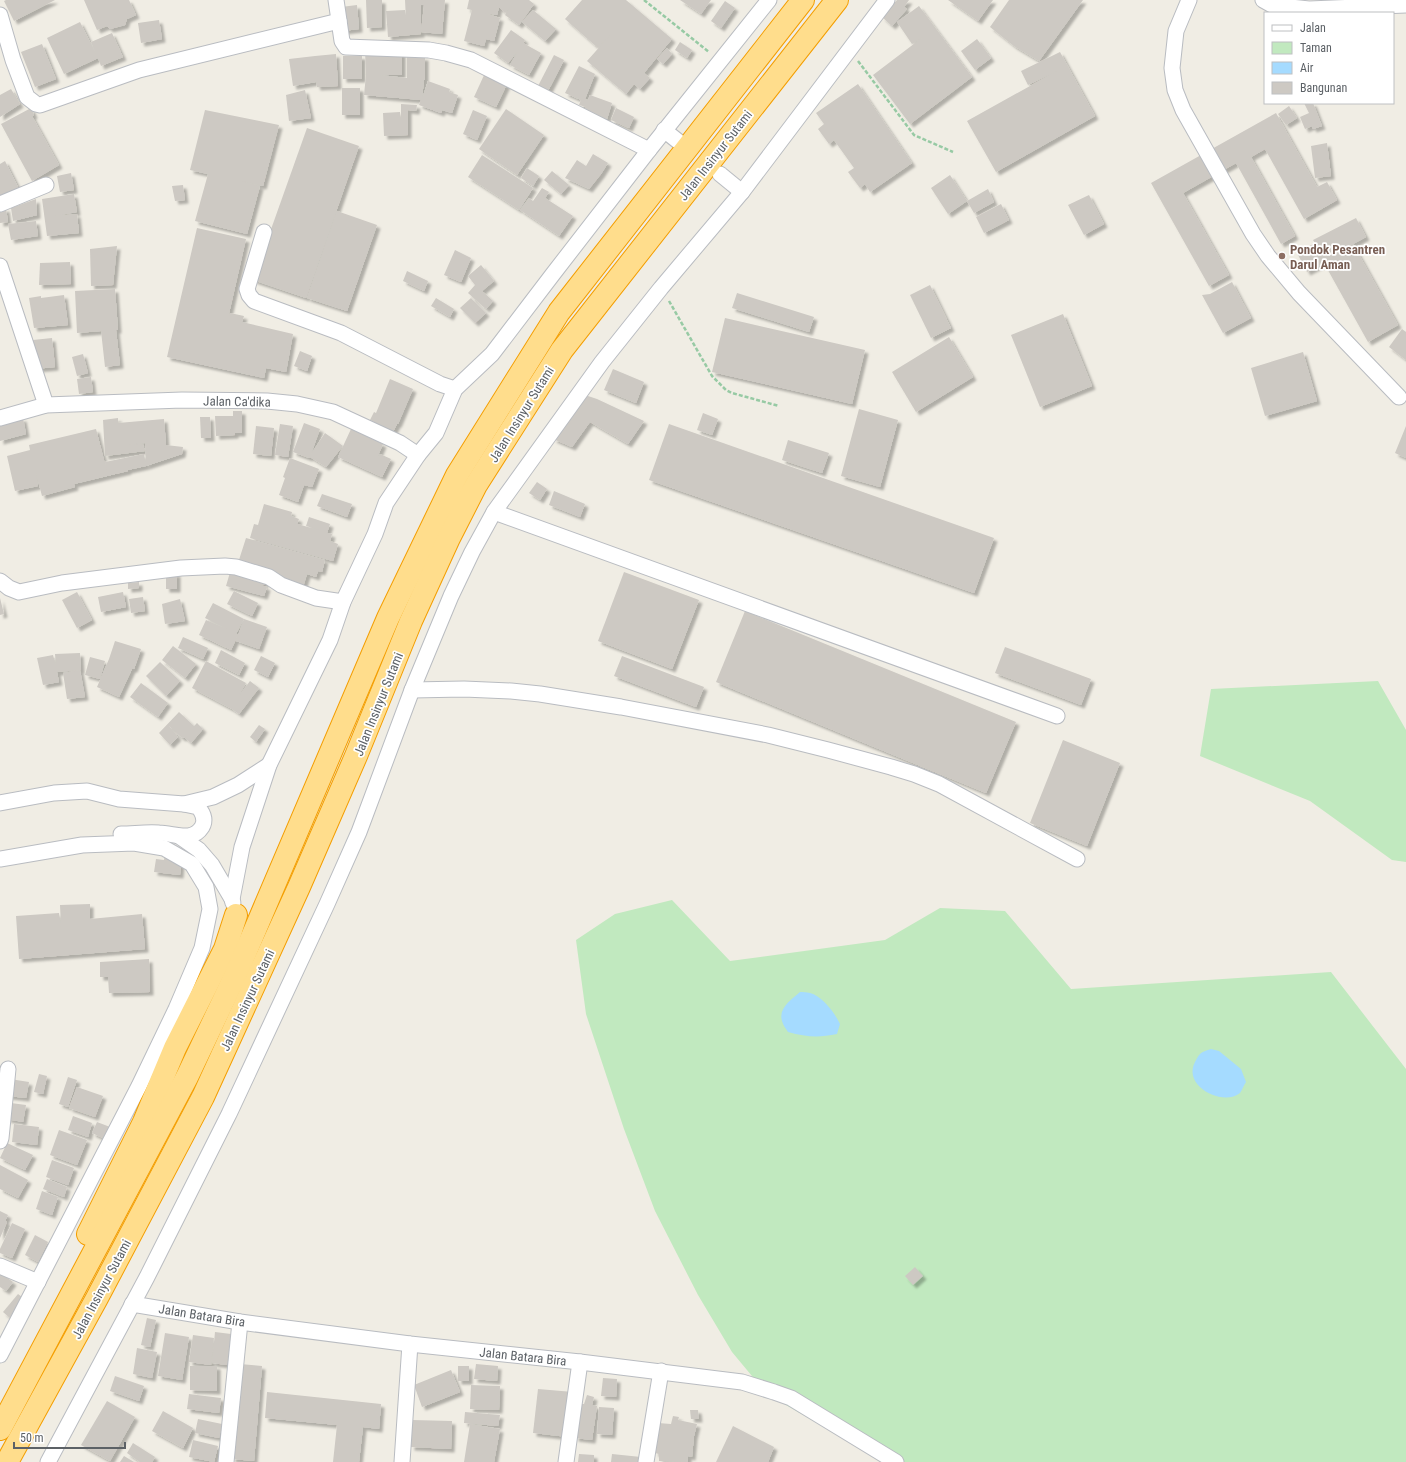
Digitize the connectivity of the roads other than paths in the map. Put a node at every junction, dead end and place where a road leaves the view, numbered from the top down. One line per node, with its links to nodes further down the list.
1 (336, 0): 10 (street)
2 (769, 0): 11 (street)
3 (803, 0): 49 (highway, Jalan Insinyur Sutami)
4 (837, 0): 50 (highway, Jalan Insinyur Sutami)
5 (888, 0): 16 (street)
6 (1189, 0): 21 (street)
7 (1262, 0): 8 (street)
8 (1406, 5)
9 (0, 15): 10 (street)
10 (339, 21): 13 (street)
11 (664, 130): 12 (street); 13 (street)
12 (679, 142)
13 (649, 150): 20 (street)
14 (720, 174): 16 (street)
15 (46, 185): 17 (street)
16 (742, 192): 25 (street)
17 (0, 204)
18 (264, 232): 20 (street)
19 (0, 266): 22 (street)
20 (455, 389): 24 (street)
21 (1399, 397)
22 (46, 405): 23 (street, Jalan Ca'dika); 24 (street, Jalan Ca'dika)
23 (0, 418)
24 (418, 455): 27 (street)
25 (494, 512): 28 (street); 29 (street)
26 (0, 581): 27 (street)
27 (343, 602): 30 (street)
28 (412, 690): 36 (street); 42 (street)
29 (1058, 716)
30 (269, 765): 32 (street); 37 (street)
31 (0, 804): 32 (street)
32 (184, 804): 33 (street)
33 (179, 836): 34 (street); 37 (street)
34 (82, 845): 35 (street); 41 (street)
35 (0, 859)
36 (1077, 859)
37 (234, 907): 48 (highway)
38 (8, 1069): 39 (street)
39 (0, 1141)
40 (0, 1266): 41 (street)
41 (38, 1282): 45 (street)
42 (132, 1304): 43 (street, Jalan Batara Bira); 51 (street)
43 (240, 1322): 44 (street, Jalan Batara Bira); 52 (street)
44 (410, 1344): 46 (street, Jalan Batara Bira); 53 (street)
45 (0, 1355)
46 (580, 1362): 47 (street, Jalan Batara Bira); 54 (street)
47 (660, 1371): 55 (street); 56 (street, Jalan Batara Bira)
48 (0, 1408)
49 (0, 1429)
50 (7, 1462)
51 (48, 1462)
52 (226, 1462)
53 (402, 1462)
54 (566, 1462)
55 (646, 1462)
56 (896, 1462)

